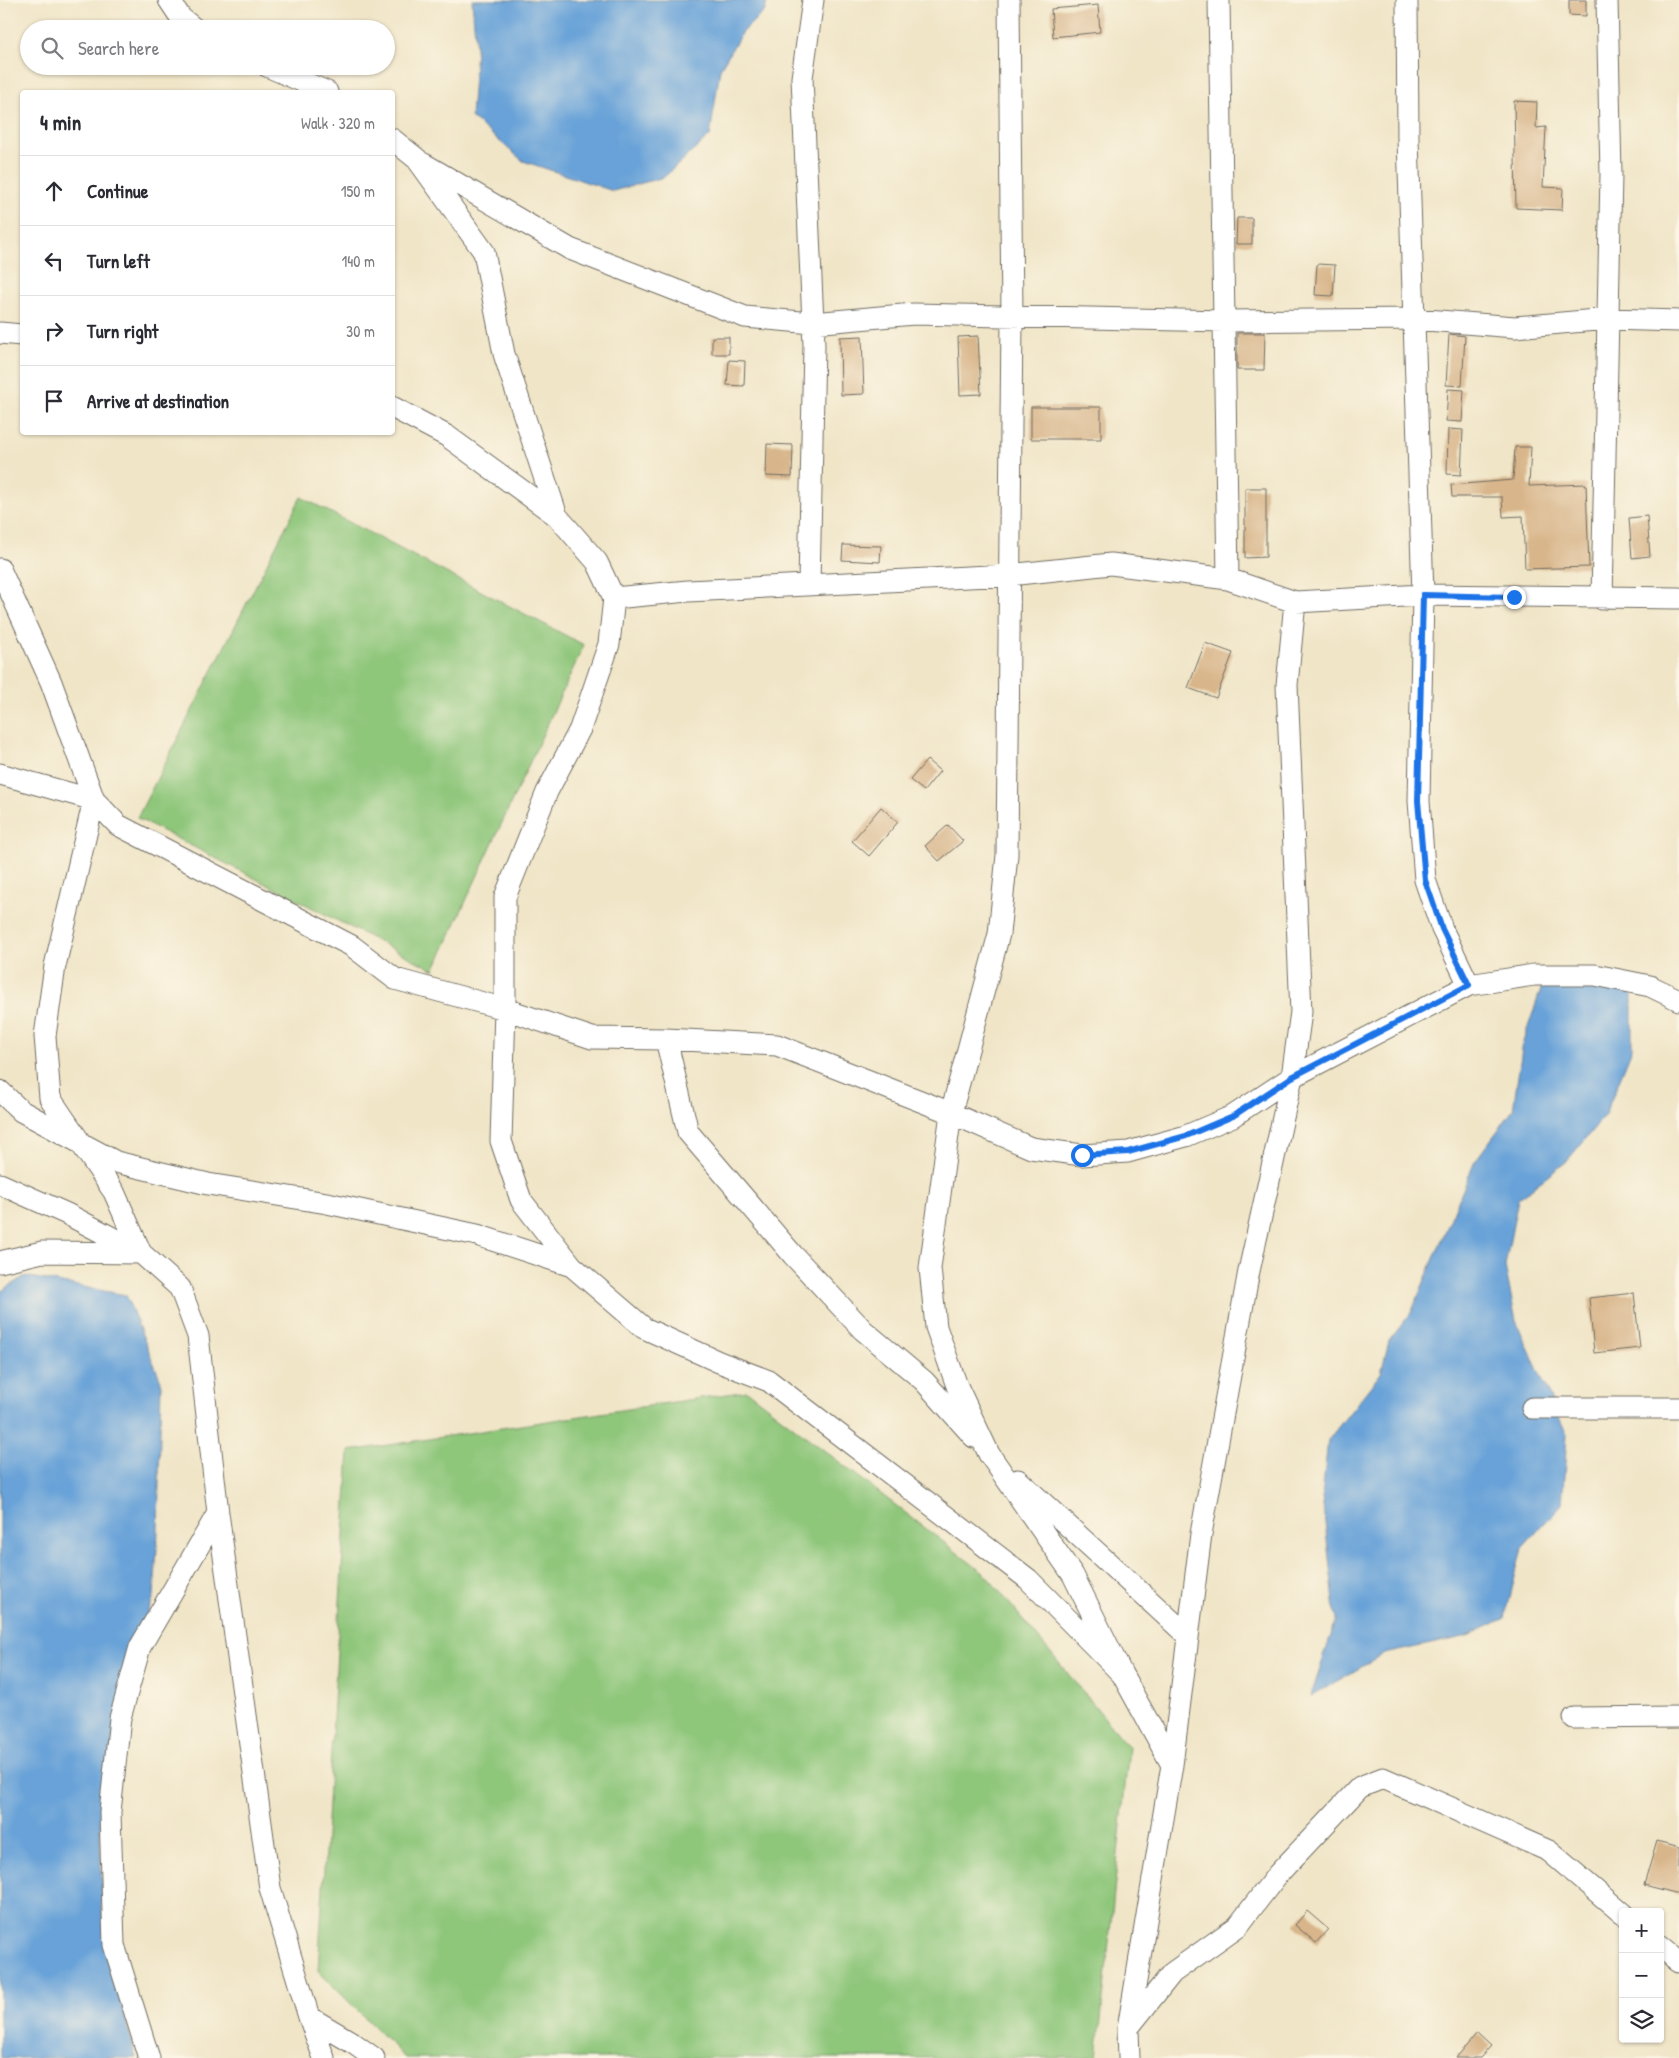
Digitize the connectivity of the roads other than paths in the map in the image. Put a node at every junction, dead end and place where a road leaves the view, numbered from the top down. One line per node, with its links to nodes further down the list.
1 (169, 0): 7 (street)
2 (814, 0): 17 (street)
3 (1009, 0): 12 (street)
4 (1219, 0): 15 (street)
5 (1407, 0): 13 (street)
6 (1607, 0): 14 (street)
7 (184, 20)
8 (288, 75): 9 (street)
9 (322, 90)
10 (395, 141): 11 (street)
11 (417, 159): 17 (street); 21 (street)
12 (1012, 318): 15 (street); 17 (street); 23 (street)
13 (1414, 319): 14 (street); 15 (street); 26 (street)
14 (1608, 319): 16 (street); 29 (street)
15 (1224, 321): 24 (street)
16 (1679, 321)
17 (813, 323): 25 (street)
18 (0, 333): 19 (street)
19 (20, 335)
20 (395, 409): 21 (street)
21 (557, 516): 27 (street)
22 (0, 569): 32 (street)
23 (1009, 575): 24 (street); 25 (street); 41 (street)
24 (1228, 579): 30 (street)
25 (809, 585): 27 (street)
26 (1423, 595): 29 (street); 30 (street); 35 (street)
27 (614, 598): 37 (street)
28 (1679, 598): 29 (street)
29 (1602, 599)
30 (1294, 602): 39 (street)
31 (0, 612): 32 (street)
32 (22, 619): 34 (street)
33 (0, 774): 34 (street)
34 (94, 800): 37 (street); 42 (street)
35 (1469, 985): 36 (street); 39 (street)
36 (1679, 1000)
37 (505, 1009): 38 (street); 46 (street)
38 (666, 1039): 41 (street); 49 (street)
39 (1292, 1077): 41 (street); 51 (street)
40 (0, 1091): 42 (street)
41 (951, 1113): 49 (street)
42 (81, 1143): 44 (street); 46 (street)
43 (0, 1184): 44 (street)
44 (141, 1253): 45 (street); 50 (street)
45 (0, 1262)
46 (572, 1266): 52 (street)
47 (1532, 1408): 48 (street)
48 (1679, 1408)
49 (989, 1454): 51 (street); 52 (street)
50 (218, 1513): 59 (street); 61 (street)
51 (1188, 1636): 55 (street)
52 (1122, 1674): 55 (street)
53 (1679, 1717): 54 (street)
54 (1574, 1718)
55 (1172, 1765): 60 (street)
56 (1619, 1911): 60 (street)
57 (1664, 1949): 58 (street)
58 (1679, 1962)
59 (309, 2017): 62 (street); 63 (street)
60 (1128, 2028): 64 (street)
61 (149, 2058)
62 (324, 2058)
63 (374, 2058)
64 (1129, 2058)

